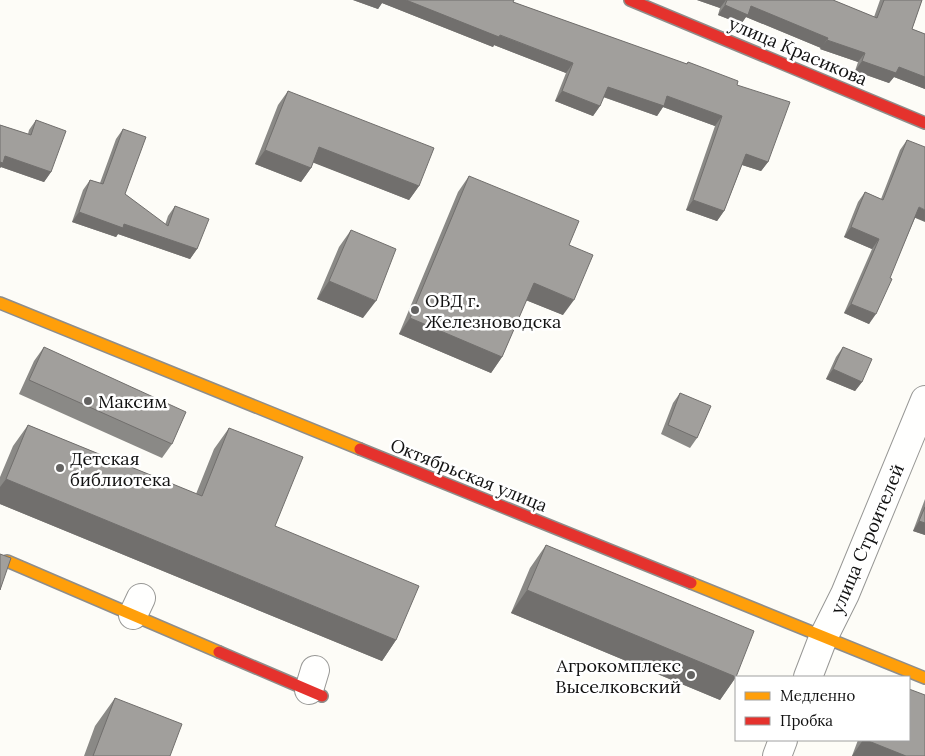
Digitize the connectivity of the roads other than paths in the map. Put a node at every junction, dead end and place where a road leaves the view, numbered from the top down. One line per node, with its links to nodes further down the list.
1 (630, 0): 2 (street, улица Красикова)
2 (925, 123)
3 (0, 303): 6 (street, Октябрьская улица)
4 (925, 400): 6 (street, улица Строителей)
5 (19, 560): 9 (street)
6 (823, 638): 7 (street, улица Строителей); 8 (street, Октябрьская улица)
7 (808, 676)
8 (925, 678)
9 (315, 685)
10 (783, 741): 11 (street)
11 (777, 756)

